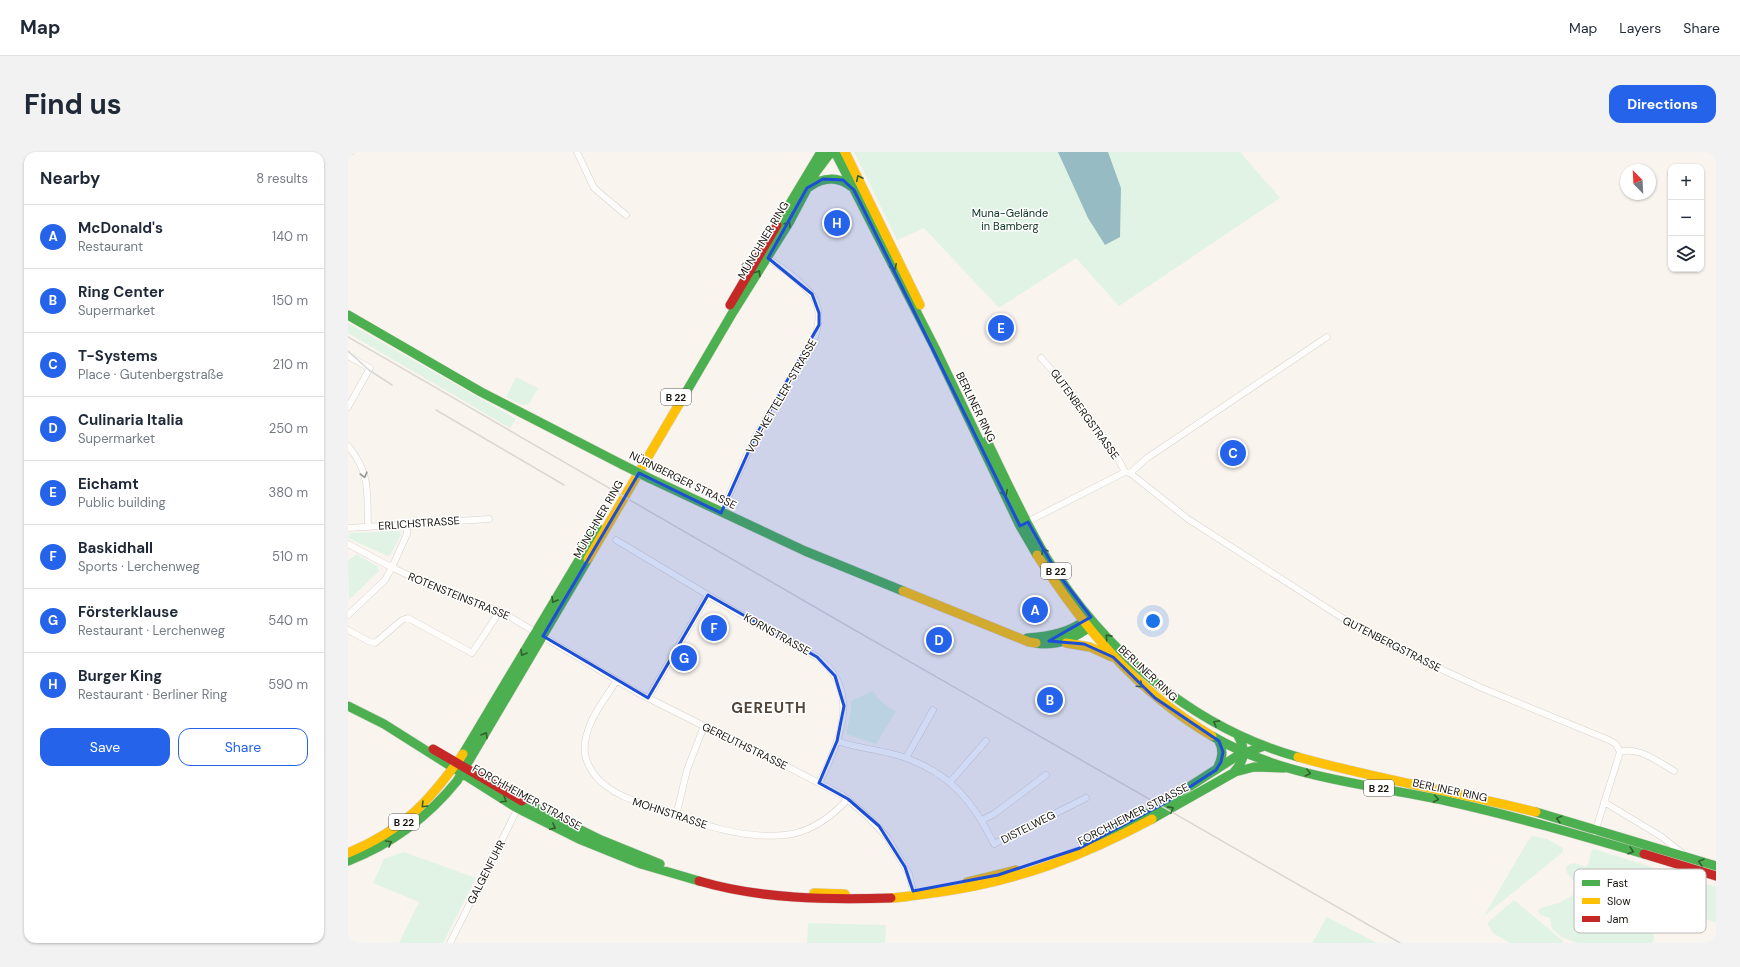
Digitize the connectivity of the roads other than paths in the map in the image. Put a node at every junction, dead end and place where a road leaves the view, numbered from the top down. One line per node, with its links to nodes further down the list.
1 (577, 152): 10 (street)
2 (815, 152): 7 (main road)
3 (821, 152): 7 (main road, B 22)
4 (831, 152): 8 (main road, MÜNCHNER RING)
5 (835, 152): 9 (main road, BERLINER RING)
6 (845, 152): 22 (main road, BERLINER RING / B 22, one-way to 6)
7 (813, 163): 11 (main road, MÜNCHNER RING / B 22)
8 (807, 188): 9 (main road, B 22); 11 (main road, MÜNCHNER RING / B 22, one-way to 8)
9 (854, 190): 22 (main road, BERLINER RING / B 22, one-way to 22)
10 (626, 215)
11 (764, 255): 19 (street, VON-KETTELER-STRASSE); 33 (main road, MÜNCHNER RING / B 22)
12 (348, 315): 19 (main road, NÜRNBERGER STRASSE, bridge)
13 (1326, 336): 18 (street, GUTENBERGSTRASSE)
14 (348, 356): 16 (street)
15 (1041, 358): 18 (street, GUTENBERGSTRASSE)
16 (348, 407)
17 (348, 446): 23 (street, one-way to 23)
18 (1128, 472): 22 (street, GUTENBERGSTRASSE); 48 (street, GUTENBERGSTRASSE)
19 (721, 513): 34 (main road, NÜRNBERGER STRASSE)
20 (489, 519): 21 (street, ERLICHSTRASSE)
21 (407, 524): 23 (street, ERLICHSTRASSE); 27 (street)
22 (1024, 524): 31 (main road, BERLINER RING / B 22)
23 (368, 527): 24 (street, ERLICHSTRASSE)
24 (348, 528)
25 (616, 540): 28 (street, KORNSTRASSE)
26 (348, 544): 27 (street, ROTENSTEINSTRASSE)
27 (391, 568): 29 (street, ROTENSTEINSTRASSE); 30 (street)
28 (708, 594): 38 (street); 43 (street, KORNSTRASSE)
29 (500, 611): 32 (street); 33 (street, ROTENSTEINSTRASSE)
30 (348, 615)
31 (1089, 623): 34 (main road, NÜRNBERGER STRASSE); 35 (main road, NÜRNBERGER STRASSE); 36 (main road, BERLINER RING / B 22); 42 (main road, BERLINER RING / B 22, one-way to 31)
32 (348, 630)
33 (540, 634): 37 (street, GEREUTHSTRASSE); 50 (main road, MÜNCHNER RING / B 22)
34 (1021, 639): 35 (main road, NÜRNBERGER STRASSE)
35 (1064, 643): 36 (main road)
36 (1112, 657): 45 (main road, BERLINER RING / B 22, one-way to 45)
37 (617, 680): 38 (street, GEREUTHSTRASSE); 62 (street, MOHNSTRASSE)
38 (648, 698): 41 (street, GEREUTHSTRASSE)
39 (348, 706): 50 (main road, FORCHHEIMER STRASSE)
40 (933, 710): 49 (street)
41 (704, 726): 57 (street, GEREUTHSTRASSE); 62 (street)
42 (1237, 734): 46 (main road, BERLINER RING / B 22); 47 (main road)
43 (837, 741): 49 (street, DISTELWEG); 57 (street, KORNSTRASSE)
44 (986, 741): 56 (street)
45 (1219, 741): 47 (main road, BERLINER RING / B 22); 52 (main road)
46 (1264, 746): 47 (main road, FORCHHEIMER STRASSE); 64 (main road, BERLINER RING / B 22, one-way to 46)
47 (1245, 752): 51 (main road, BERLINER RING / B 22); 52 (main road, FORCHHEIMER STRASSE); 54 (main road)
48 (1620, 752): 53 (street); 60 (street)
49 (906, 758): 56 (street, DISTELWEG)
50 (459, 769): 61 (main road, FORCHHEIMER STRASSE); 66 (main road, MÜNCHNER RING / B 22, one-way to 66); 68 (main road, MÜNCHNER RING / B 22, one-way to 50)
51 (1289, 769): 54 (main road, FORCHHEIMER STRASSE); 65 (main road, BERLINER RING / B 22, one-way to 65)
52 (1216, 770): 73 (main road, FORCHHEIMER STRASSE)
53 (1674, 771)
54 (1231, 774): 61 (main road, FORCHHEIMER STRASSE, one-way to 54)
55 (1046, 776): 63 (street)
56 (950, 782): 63 (street, DISTELWEG)
57 (819, 783): 59 (street, GEREUTHSTRASSE)
58 (1086, 798): 63 (street, DISTELWEG)
59 (848, 799): 62 (street, MOHNSTRASSE); 73 (street, GEREUTHSTRASSE)
60 (1604, 802): 64 (street); 67 (street)
61 (520, 805): 73 (main road, FORCHHEIMER STRASSE); 74 (street, GALGENFUHR)
62 (676, 816)
63 (982, 820)
64 (1596, 829): 65 (street); 67 (main road, BERLINER RING / B 22)
65 (1593, 839): 70 (main road, BERLINER RING / B 22, one-way to 70)
66 (348, 853)
67 (1687, 858): 69 (main road, BERLINER RING / B 22, one-way to 67)
68 (348, 860)
69 (1716, 866)
70 (1693, 869)
71 (1706, 873): 72 (main road, BERLINER RING / B 22, one-way to 72)
72 (1716, 876)
73 (912, 891)
74 (450, 943)

